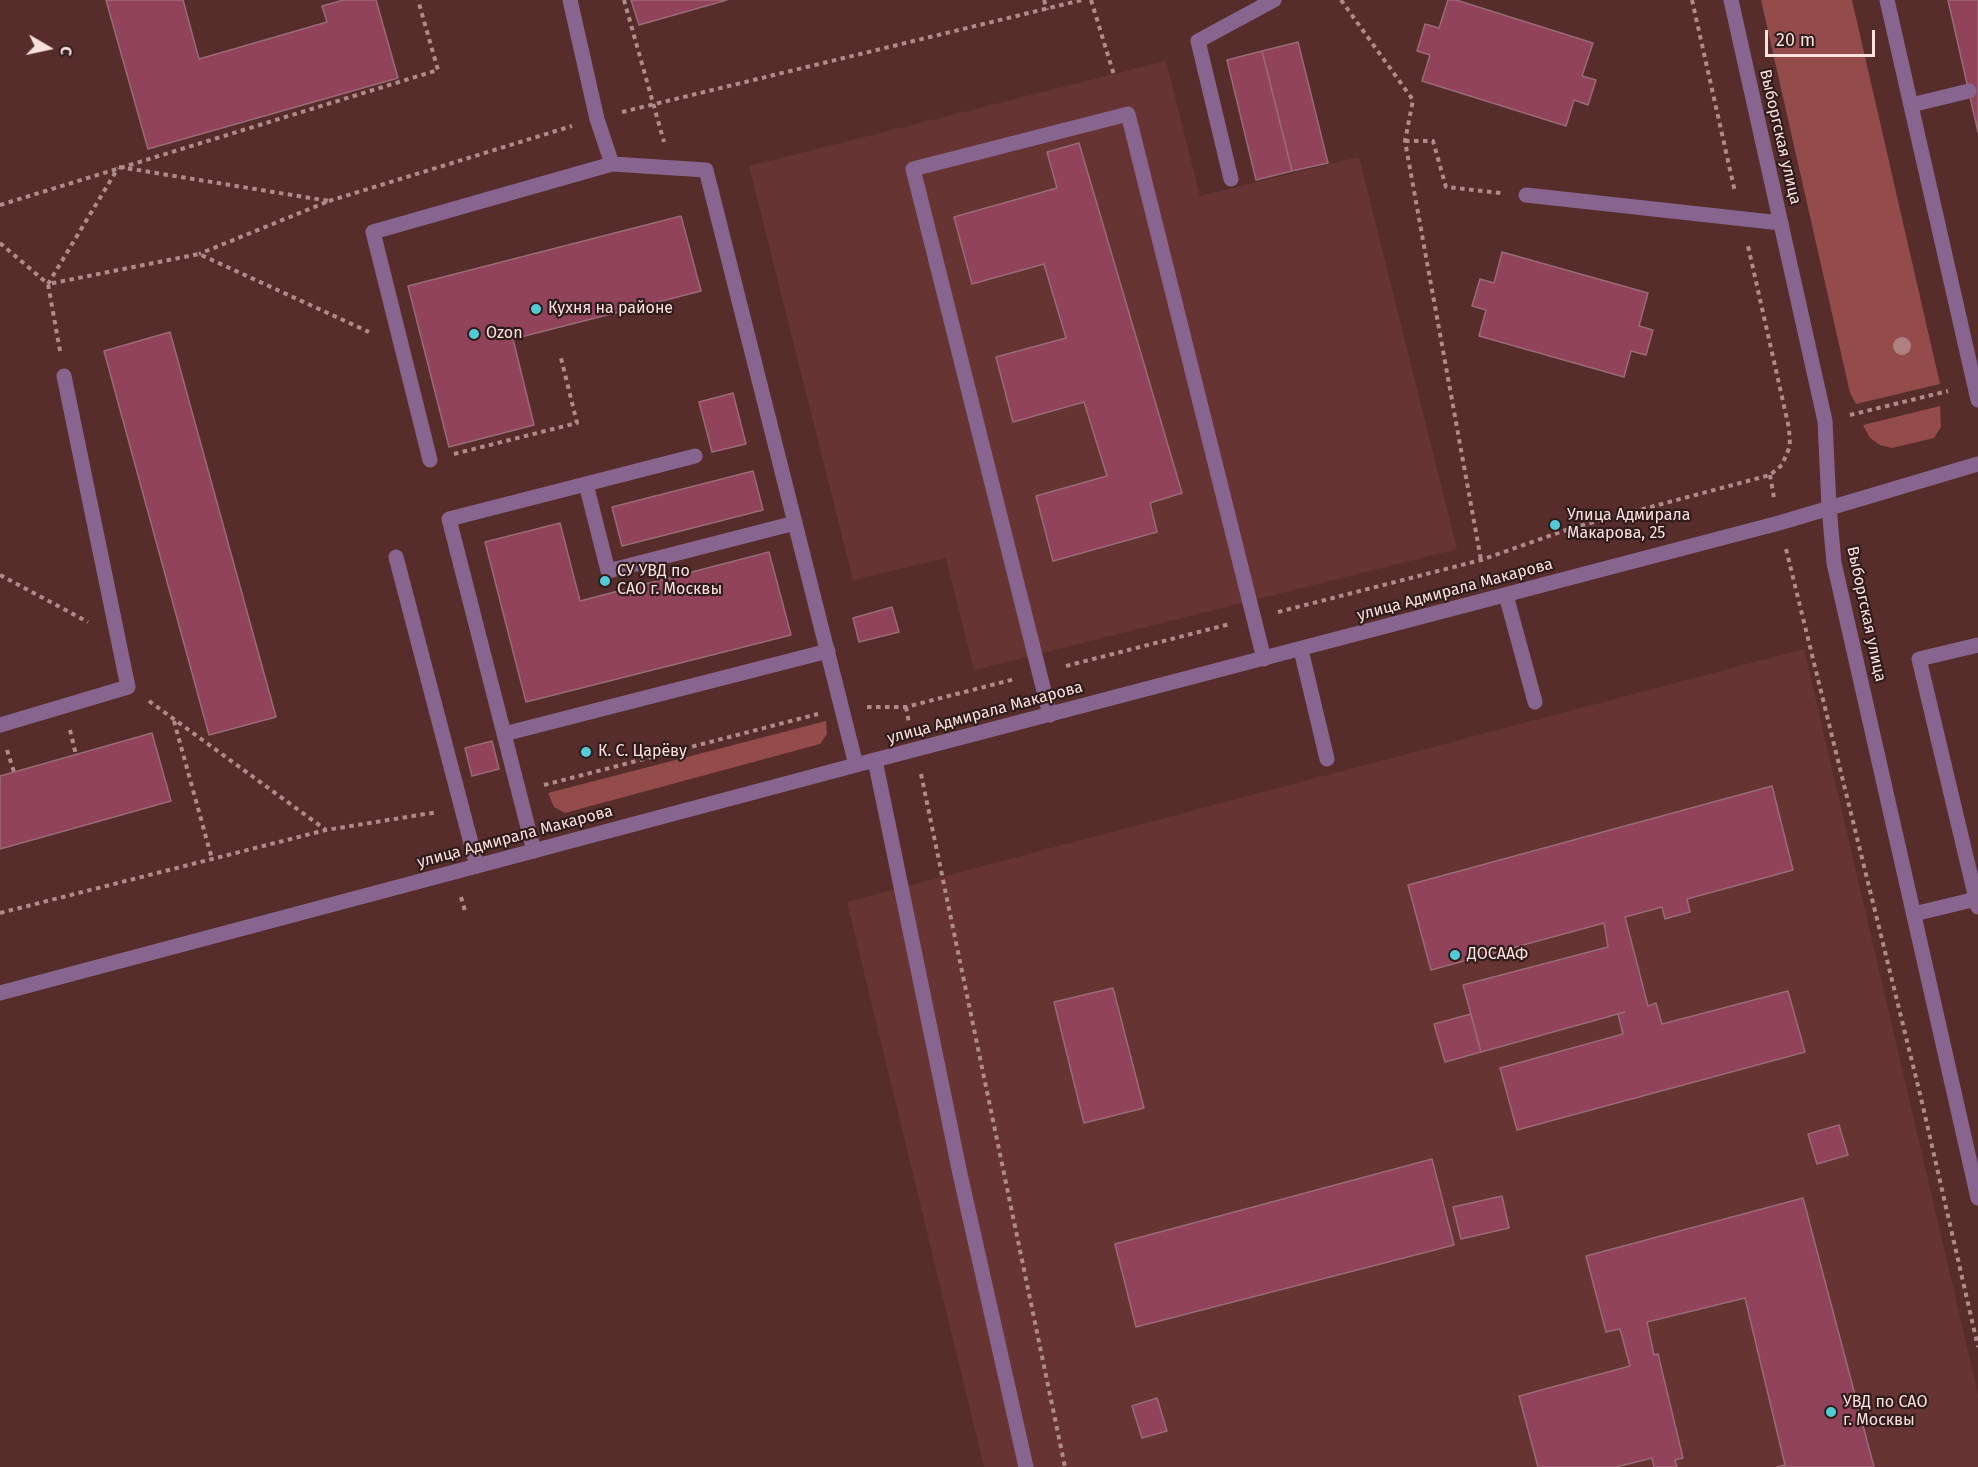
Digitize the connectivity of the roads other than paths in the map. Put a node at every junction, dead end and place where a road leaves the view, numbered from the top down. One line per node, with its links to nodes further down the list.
1 (570, 0): 7 (street)
2 (1274, 0): 8 (street)
3 (1731, 0): 10 (street, Выборгская улица)
4 (1887, 0): 6 (street)
5 (1969, 91): 6 (street)
6 (1911, 105): 12 (street)
7 (612, 164): 14 (street); 18 (street)
8 (1232, 179)
9 (1526, 195): 10 (street)
10 (1781, 223): 17 (street, Выборгская улица)
11 (64, 376): 27 (street)
12 (1976, 393)
13 (695, 456): 16 (street)
14 (430, 460)
15 (1978, 464): 17 (street, улица Адмирала Макарова)
16 (586, 484): 18 (street); 28 (street)
17 (1829, 507): 20 (street, улица Адмирала Макарова); 35 (street, Выборгская улица)
18 (795, 523): 23 (street)
19 (396, 557): 33 (street)
20 (1506, 595): 22 (street, улица Адмирала Макарова); 25 (street)
21 (1978, 645): 34 (street)
22 (1301, 650): 24 (street, улица Адмирала Макарова); 29 (street)
23 (828, 651): 28 (street); 31 (street)
24 (1264, 659): 26 (street, улица Адмирала Макарова); 26 (street)
25 (1535, 702)
26 (1050, 715): 30 (street, улица Адмирала Макарова)
27 (0, 725)
28 (504, 734): 32 (street)
29 (1327, 759)
30 (875, 760): 31 (street, улица Адмирала Макарова); 38 (street)
31 (856, 765): 32 (street, улица Адмирала Макарова)
32 (534, 851): 33 (street, улица Адмирала Макарова)
33 (477, 866): 36 (street, улица Адмирала Макарова)
34 (1977, 903): 35 (street)
35 (1914, 914): 37 (street, Выборгская улица)
36 (0, 993)
37 (1978, 1198)
38 (1026, 1467)

